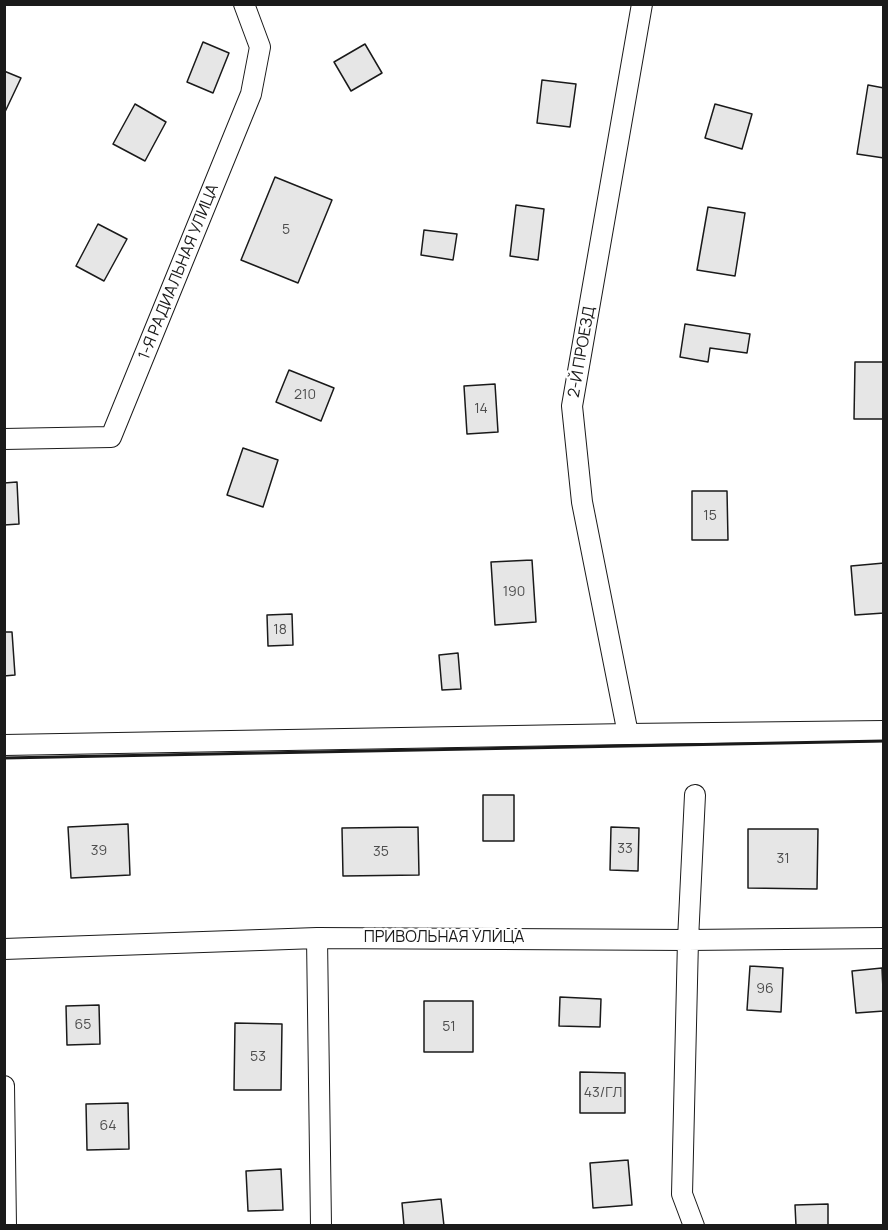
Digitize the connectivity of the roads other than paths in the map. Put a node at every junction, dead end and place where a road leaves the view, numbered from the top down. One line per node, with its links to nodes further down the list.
1 (244, 4): 3 (street, 1-Я РАДИАЛЬНАЯ УЛИЦА)
2 (642, 4): 5 (street, 2-Й ПРОЕЗД)
3 (4, 438)
4 (884, 731): 5 (street)
5 (628, 734): 6 (street)
6 (4, 745)
7 (695, 795): 10 (street)
8 (317, 938): 10 (street, ПРИВОЛЬНАЯ УЛИЦА); 11 (street, ПРИВОЛЬНАЯ УЛИЦА); 14 (street)
9 (884, 938): 10 (street, ПРИВОЛЬНАЯ УЛИЦА)
10 (688, 940): 15 (street)
11 (4, 949)
12 (4, 1086): 13 (street)
13 (6, 1226)
14 (321, 1226)
15 (694, 1226)

